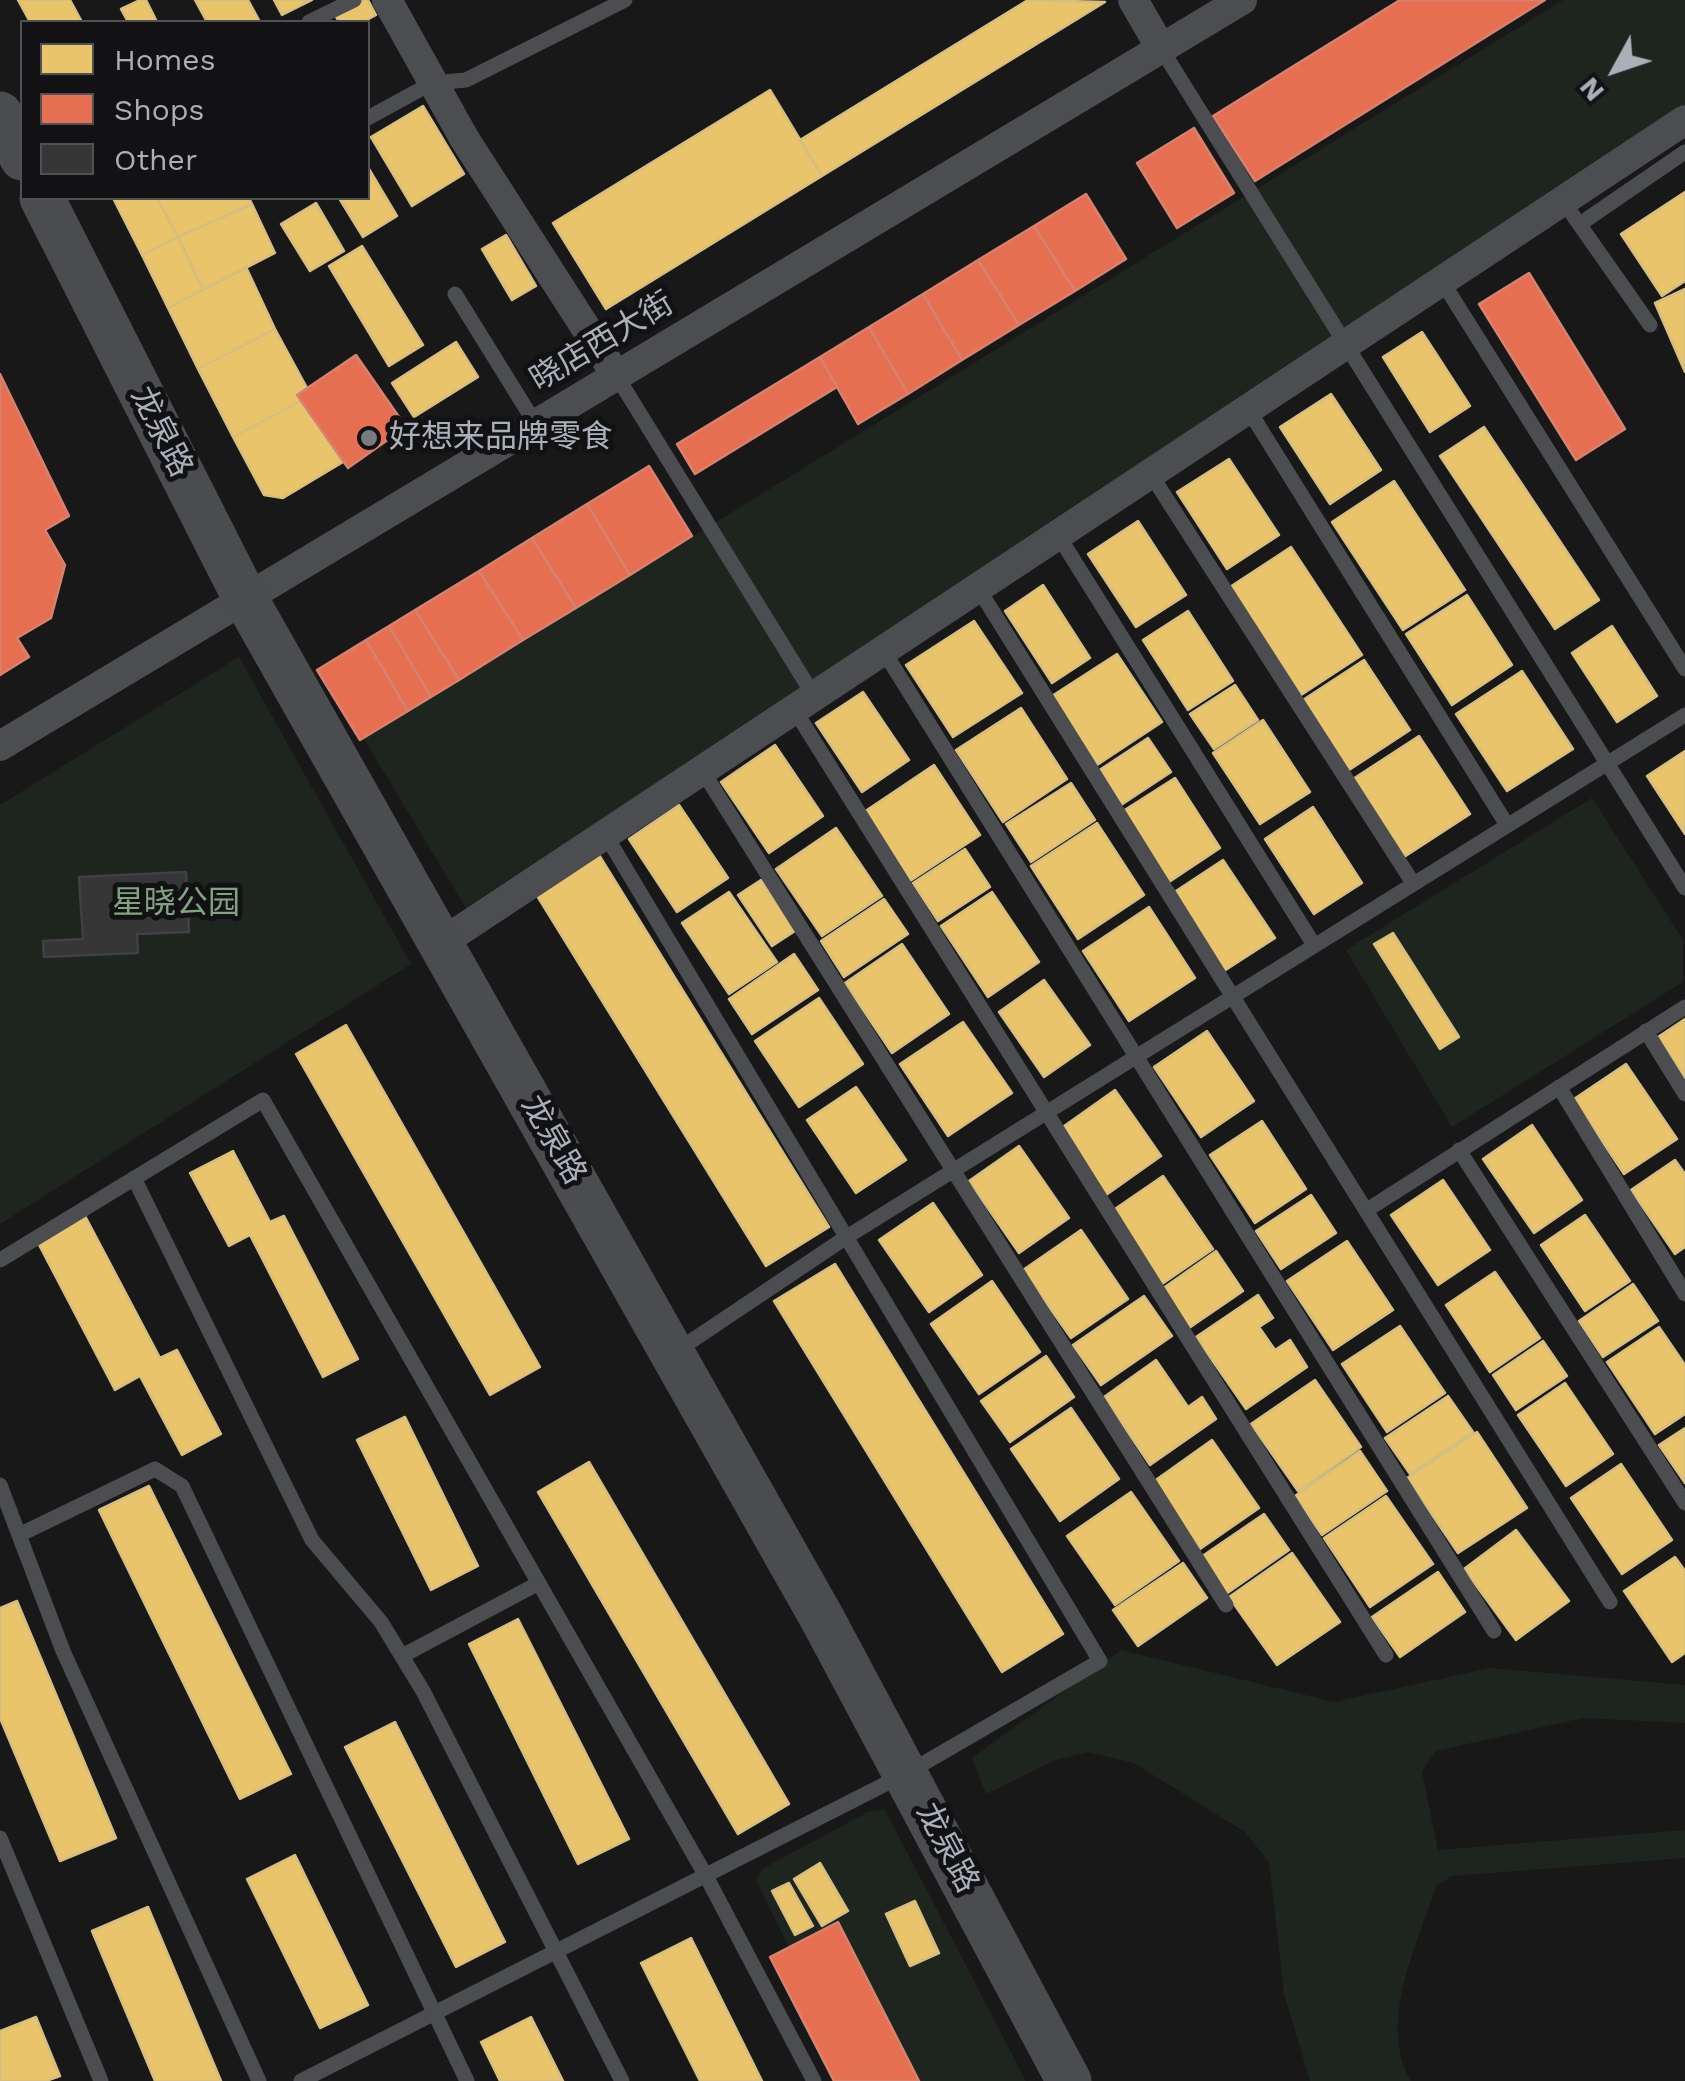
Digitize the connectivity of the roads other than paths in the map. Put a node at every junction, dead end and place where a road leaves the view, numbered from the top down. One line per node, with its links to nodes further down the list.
1 (354, 0): 6 (lane)
2 (387, 0): 8 (street)
3 (625, 0): 8 (lane)
4 (1133, 0): 7 (street)
5 (1242, 0): 7 (street, 晓店西大街)
6 (314, 20)
7 (1162, 50): 19 (lane); 20 (street, 晓店西大街)
8 (432, 82): 10 (lane); 20 (street)
9 (0, 114): 13 (street)
10 (370, 117)
11 (1685, 120): 15 (street)
12 (1685, 152): 15 (lane)
13 (20, 154)
14 (43, 200): 26 (street, 龙泉路)
15 (1572, 212): 16 (street); 18 (lane)
16 (1442, 281): 19 (street); 28 (lane)
17 (455, 294): 22 (lane)
18 (1650, 325)
19 (1346, 345): 21 (street); 32 (lane)
20 (616, 375): 22 (street, 晓店西大街); 29 (lane)
21 (1248, 409): 23 (street); 34 (lane)
22 (535, 423): 26 (street, 晓店西大街)
23 (1150, 474): 24 (street); 36 (lane)
24 (1058, 535): 25 (street); 39 (lane)
25 (978, 588): 27 (street); 40 (lane)
26 (244, 596): 31 (street, 晓店西大街); 38 (street, 龙泉路)
27 (883, 650): 29 (street); 43 (lane)
28 (1685, 669)
29 (804, 702): 33 (street); 46 (lane)
30 (1685, 715): 32 (lane)
31 (0, 746)
32 (1607, 763): 34 (lane); 37 (lane)
33 (702, 770): 35 (street); 48 (lane)
34 (1508, 825): 36 (lane)
35 (605, 834): 38 (street); 51 (lane)
36 (1414, 884): 39 (lane)
37 (1685, 888)
38 (441, 942): 54 (street, 龙泉路)
39 (1314, 945): 40 (lane)
40 (1234, 995): 43 (lane); 50 (lane)
41 (1685, 1007): 42 (lane)
42 (1646, 1032): 44 (lane); 45 (lane)
43 (1136, 1056): 46 (lane); 61 (lane)
44 (1559, 1088): 47 (lane); 53 (lane)
45 (1685, 1094)
46 (1046, 1112): 48 (lane); 62 (lane)
47 (1460, 1150): 50 (lane); 56 (lane)
48 (953, 1170): 51 (lane); 60 (lane)
49 (134, 1178): 52 (lane); 58 (lane); 63 (lane)
50 (1367, 1210): 59 (lane)
51 (844, 1238): 54 (lane); 64 (lane)
52 (0, 1260)
53 (1685, 1294)
54 (674, 1353): 64 (street, 龙泉路)
55 (0, 1485): 57 (lane)
56 (1685, 1503)
57 (19, 1535): 70 (lane); 72 (lane)
58 (539, 1583): 63 (lane); 66 (lane)
59 (1610, 1602)
60 (1226, 1604)
61 (1494, 1631)
62 (1386, 1655)
63 (402, 1656): 69 (lane)
64 (907, 1773): 66 (lane); 77 (street, 龙泉路)
65 (0, 1838): 67 (lane)
66 (706, 1876): 69 (lane); 76 (lane)
67 (18, 1881): 68 (lane); 71 (lane)
68 (0, 1888)
69 (554, 1951): 70 (lane); 75 (lane)
70 (435, 2013): 73 (lane); 74 (lane)
71 (102, 2081)
72 (259, 2081)
73 (302, 2081)
74 (467, 2081)
75 (622, 2081)
76 (814, 2081)
77 (1068, 2081)

